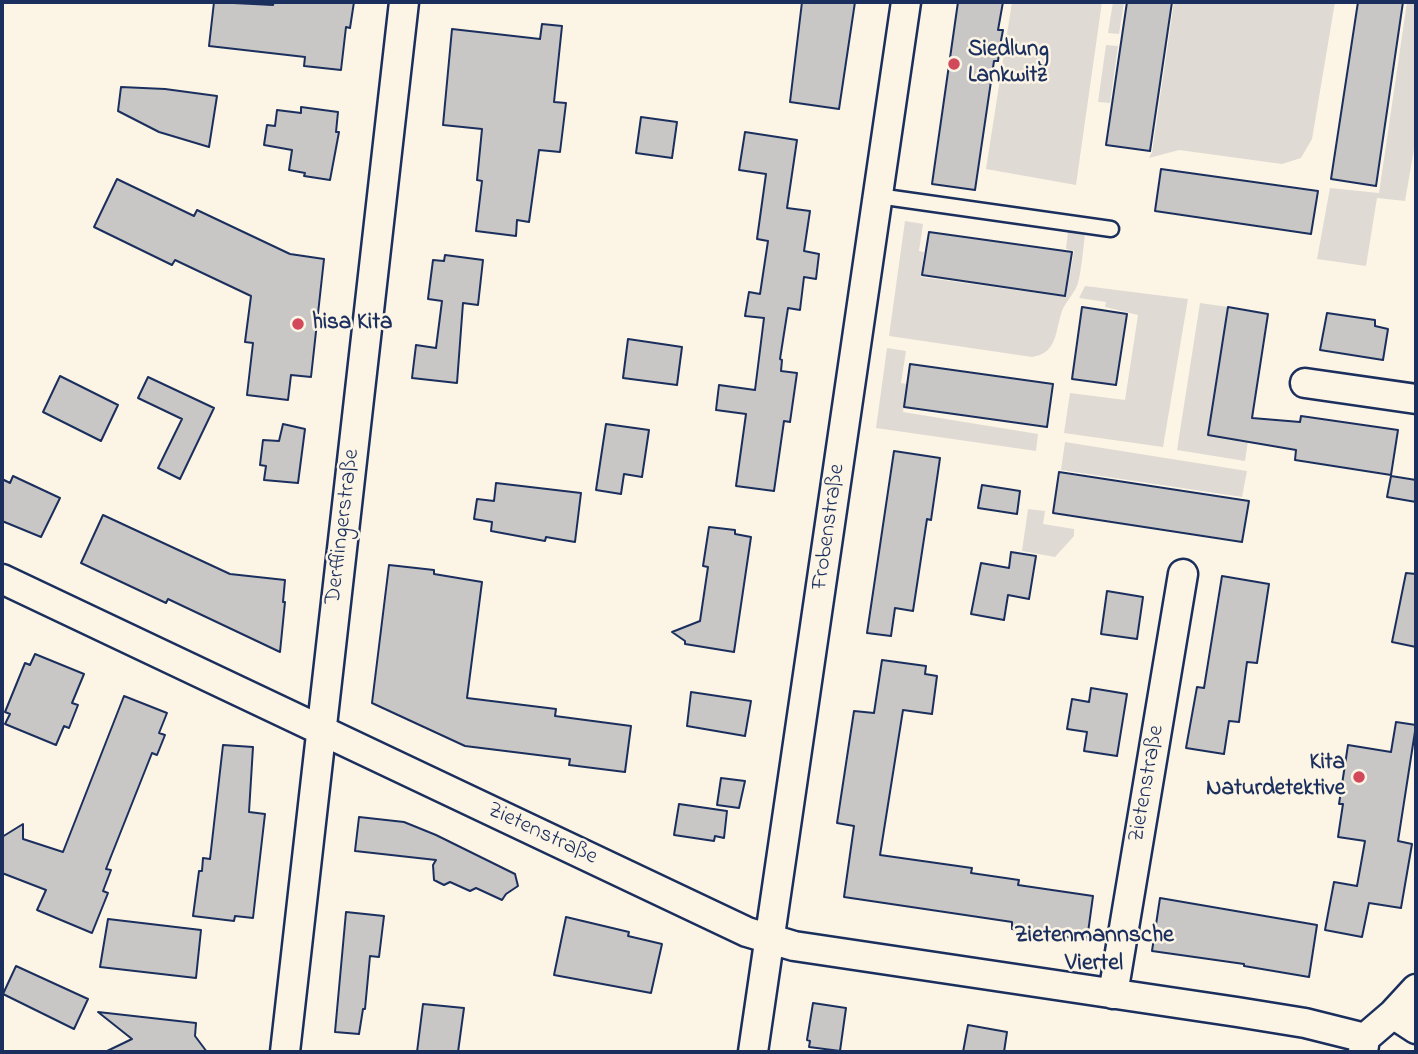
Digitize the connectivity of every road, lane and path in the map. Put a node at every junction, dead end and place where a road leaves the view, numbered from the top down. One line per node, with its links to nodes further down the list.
1 (404, 2): 9 (street, Derfflingerstraße)
2 (906, 2): 3 (street, Frobenstraße)
3 (878, 196): 4 (lane); 10 (street, Frobenstraße)
4 (1111, 229)
5 (1305, 383): 6 (street)
6 (1416, 399)
7 (1183, 574): 12 (street, Zietenstraße)
8 (2, 579): 9 (street, Zietenstraße)
9 (320, 730): 10 (street, Zietenstraße); 15 (street, Derfflingerstraße)
10 (770, 941): 12 (street, Zietenstraße); 16 (street, Frobenstraße)
11 (1416, 989): 13 (street)
12 (1113, 994): 14 (street, Zietenstraße)
13 (1405, 1021): 14 (street)
14 (1364, 1045)
15 (285, 1052)
16 (753, 1052)

